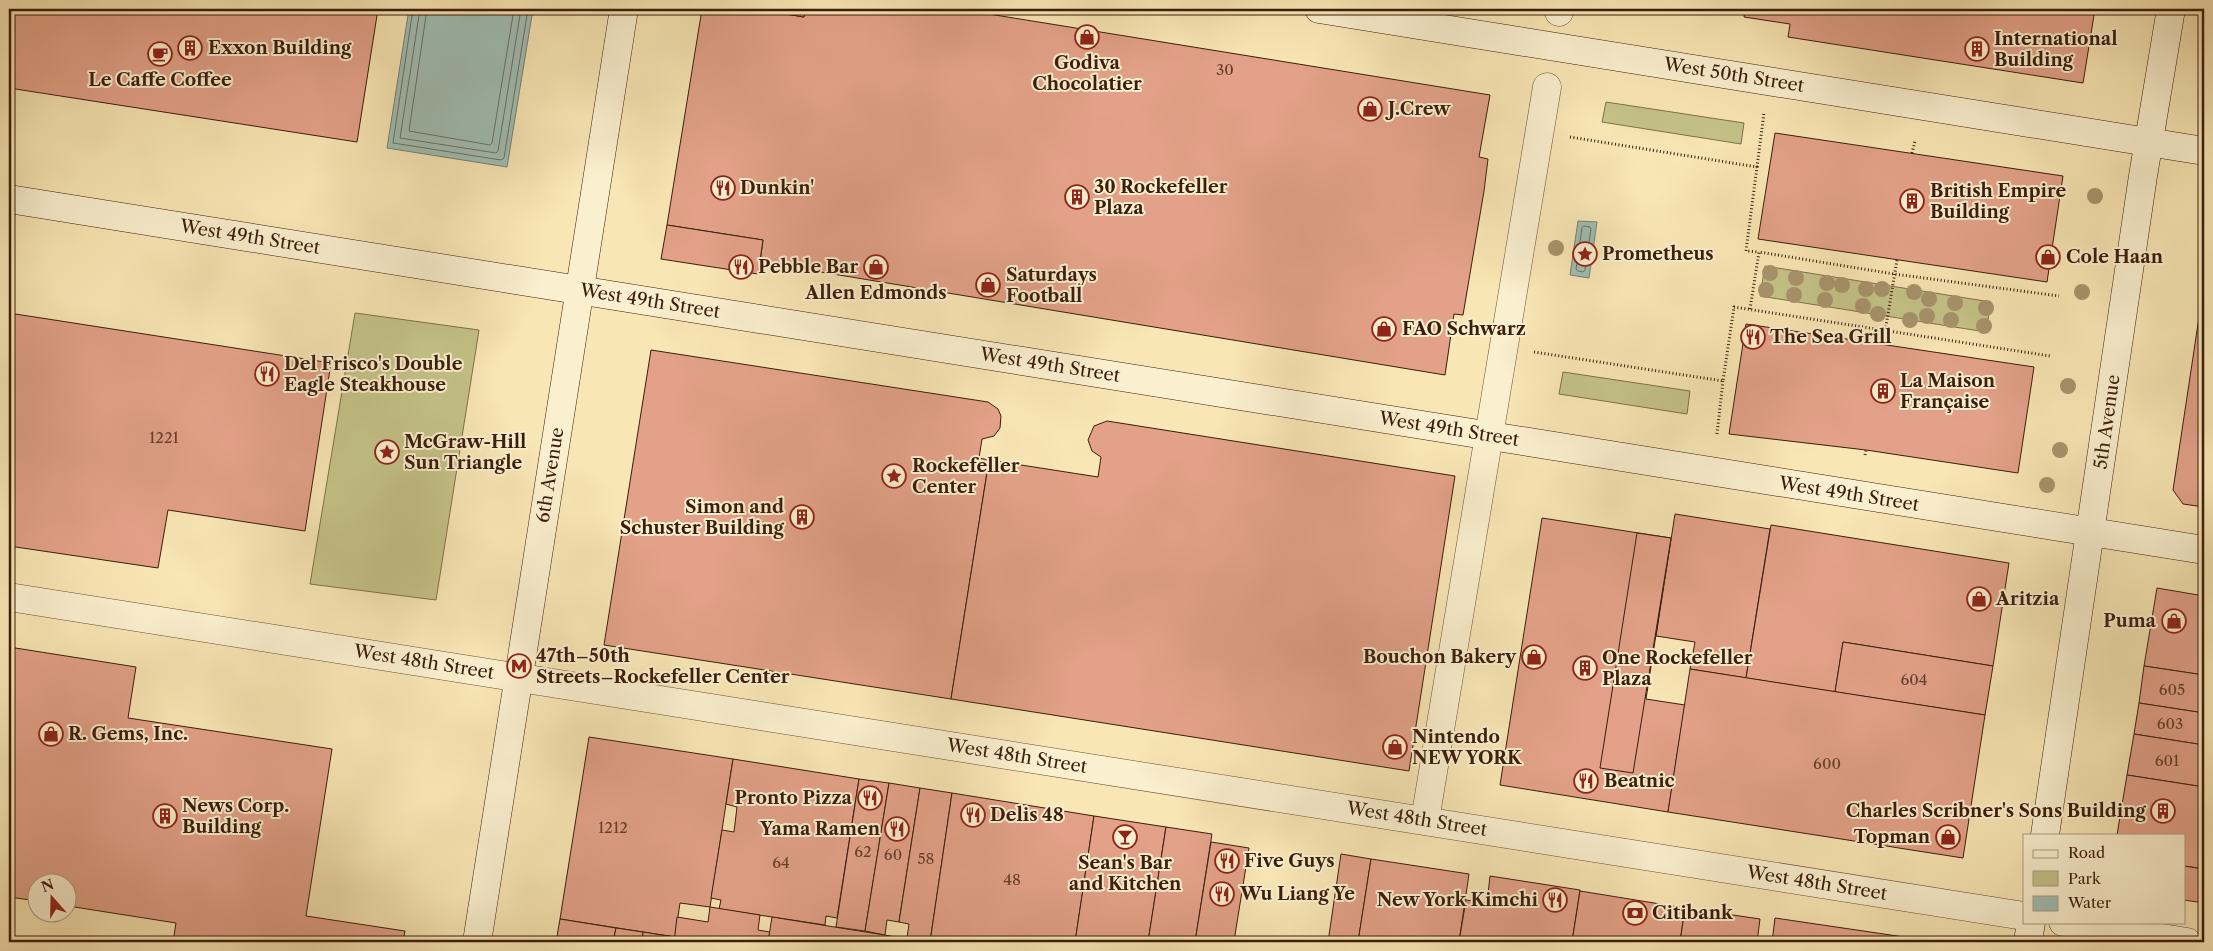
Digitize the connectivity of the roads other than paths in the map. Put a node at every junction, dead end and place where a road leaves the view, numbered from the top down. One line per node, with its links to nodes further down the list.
1 (624, 9): 8 (main road, 6th Avenue)
2 (1319, 9): 5 (main road, West 50th Street)
3 (2171, 9): 5 (main road, 5th Avenue)
4 (1546, 87): 9 (main road)
5 (2150, 142): 6 (main road, West 50th Street); 10 (main road, 5th Avenue)
6 (2204, 151)
7 (9, 199): 8 (main road, West 49th Street)
8 (579, 290): 9 (main road, West 49th Street); 13 (main road, 6th Avenue)
9 (1489, 436): 10 (main road, West 49th Street); 14 (main road)
10 (2090, 532): 11 (main road, West 49th Street); 15 (main road, 5th Avenue)
11 (2204, 550)
12 (9, 597): 13 (main road, West 48th Street)
13 (518, 677): 14 (main road, West 48th Street); 19 (main road, 6th Avenue)
14 (1424, 820): 16 (main road, West 48th Street)
15 (2045, 834)
16 (2023, 916)
17 (2031, 924): 20 (main road)
18 (2075, 924): 21 (main road)
19 (476, 942)
20 (2028, 942)
21 (2187, 942)

